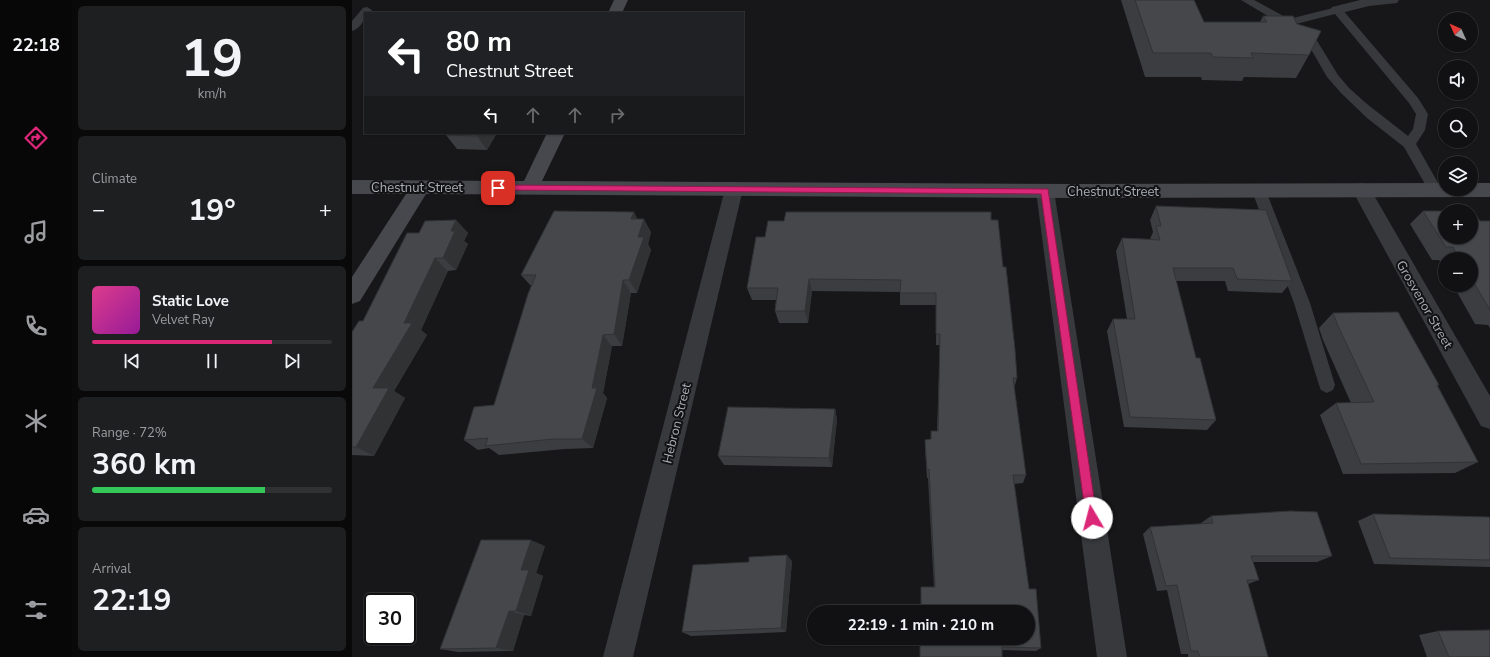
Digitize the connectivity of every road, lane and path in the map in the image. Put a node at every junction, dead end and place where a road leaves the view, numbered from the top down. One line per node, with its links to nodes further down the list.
1 (621, 0): 5 (main road)
2 (1246, 0): 7 (lane)
3 (1392, 0): 4 (street)
4 (1337, 10): 7 (lane); 11 (lane)
5 (615, 12)
6 (364, 14): 9 (lane)
7 (1287, 24): 8 (lane); 11 (lane)
8 (1267, 27)
9 (352, 28)
10 (556, 134): 14 (main road)
11 (1409, 144): 18 (lane)
12 (352, 187): 13 (main road, Chestnut Street)
13 (420, 188): 14 (main road, Chestnut Street); 21 (main road)
14 (530, 188): 15 (main road, Chestnut Street)
15 (734, 189): 20 (main road, Chestnut Street); 24 (street, Hebron Street)
16 (1259, 190): 17 (main road, Chestnut Street); 20 (main road, Chestnut Street); 22 (lane)
17 (1361, 190): 18 (main road, Chestnut Street); 23 (street, Grosvenor Street)
18 (1435, 190): 19 (main road, Chestnut Street)
19 (1490, 190)
20 (1045, 191): 25 (street)
21 (352, 295)
22 (1327, 385)
23 (1490, 418)
24 (618, 657)
25 (1112, 657)

